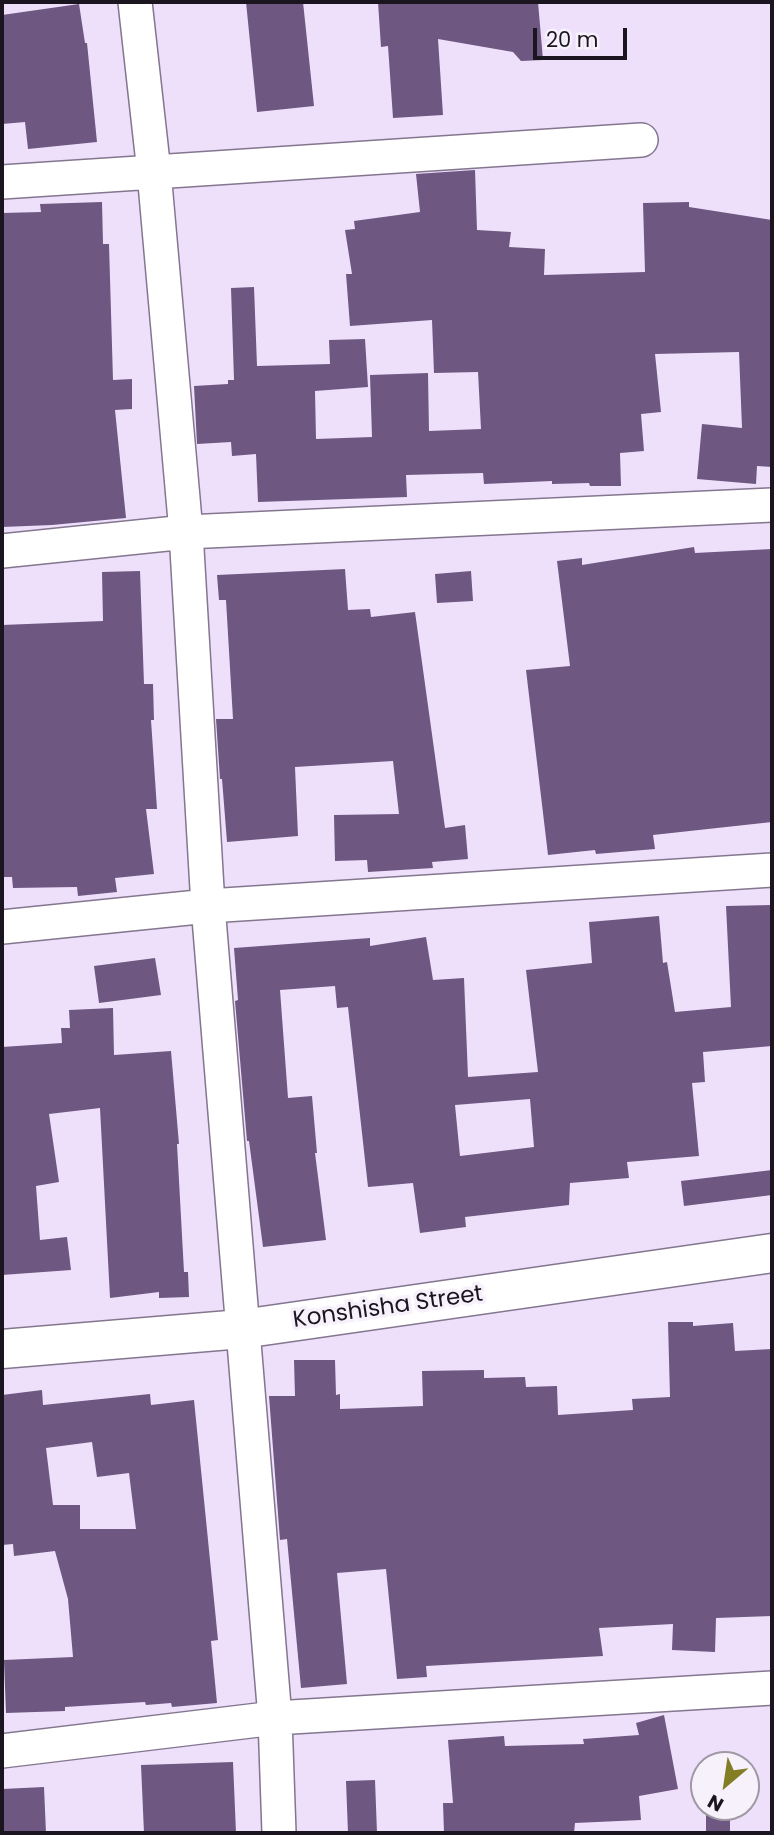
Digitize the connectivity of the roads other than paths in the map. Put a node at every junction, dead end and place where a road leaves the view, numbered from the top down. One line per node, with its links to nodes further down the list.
1 (135, 2): 3 (street)
2 (641, 140): 3 (street)
3 (154, 172): 4 (street); 6 (street)
4 (2, 182)
5 (772, 505): 6 (street)
6 (186, 532): 7 (street); 9 (street)
7 (2, 551)
8 (772, 870): 9 (street)
9 (208, 906): 10 (street); 12 (street)
10 (2, 927)
11 (772, 1253): 12 (street, Konshisha Street)
12 (242, 1329): 13 (street, Konshisha Street); 15 (street)
13 (2, 1349)
14 (772, 1688): 15 (street)
15 (275, 1718): 16 (street); 17 (street)
16 (2, 1751)
17 (279, 1833)

